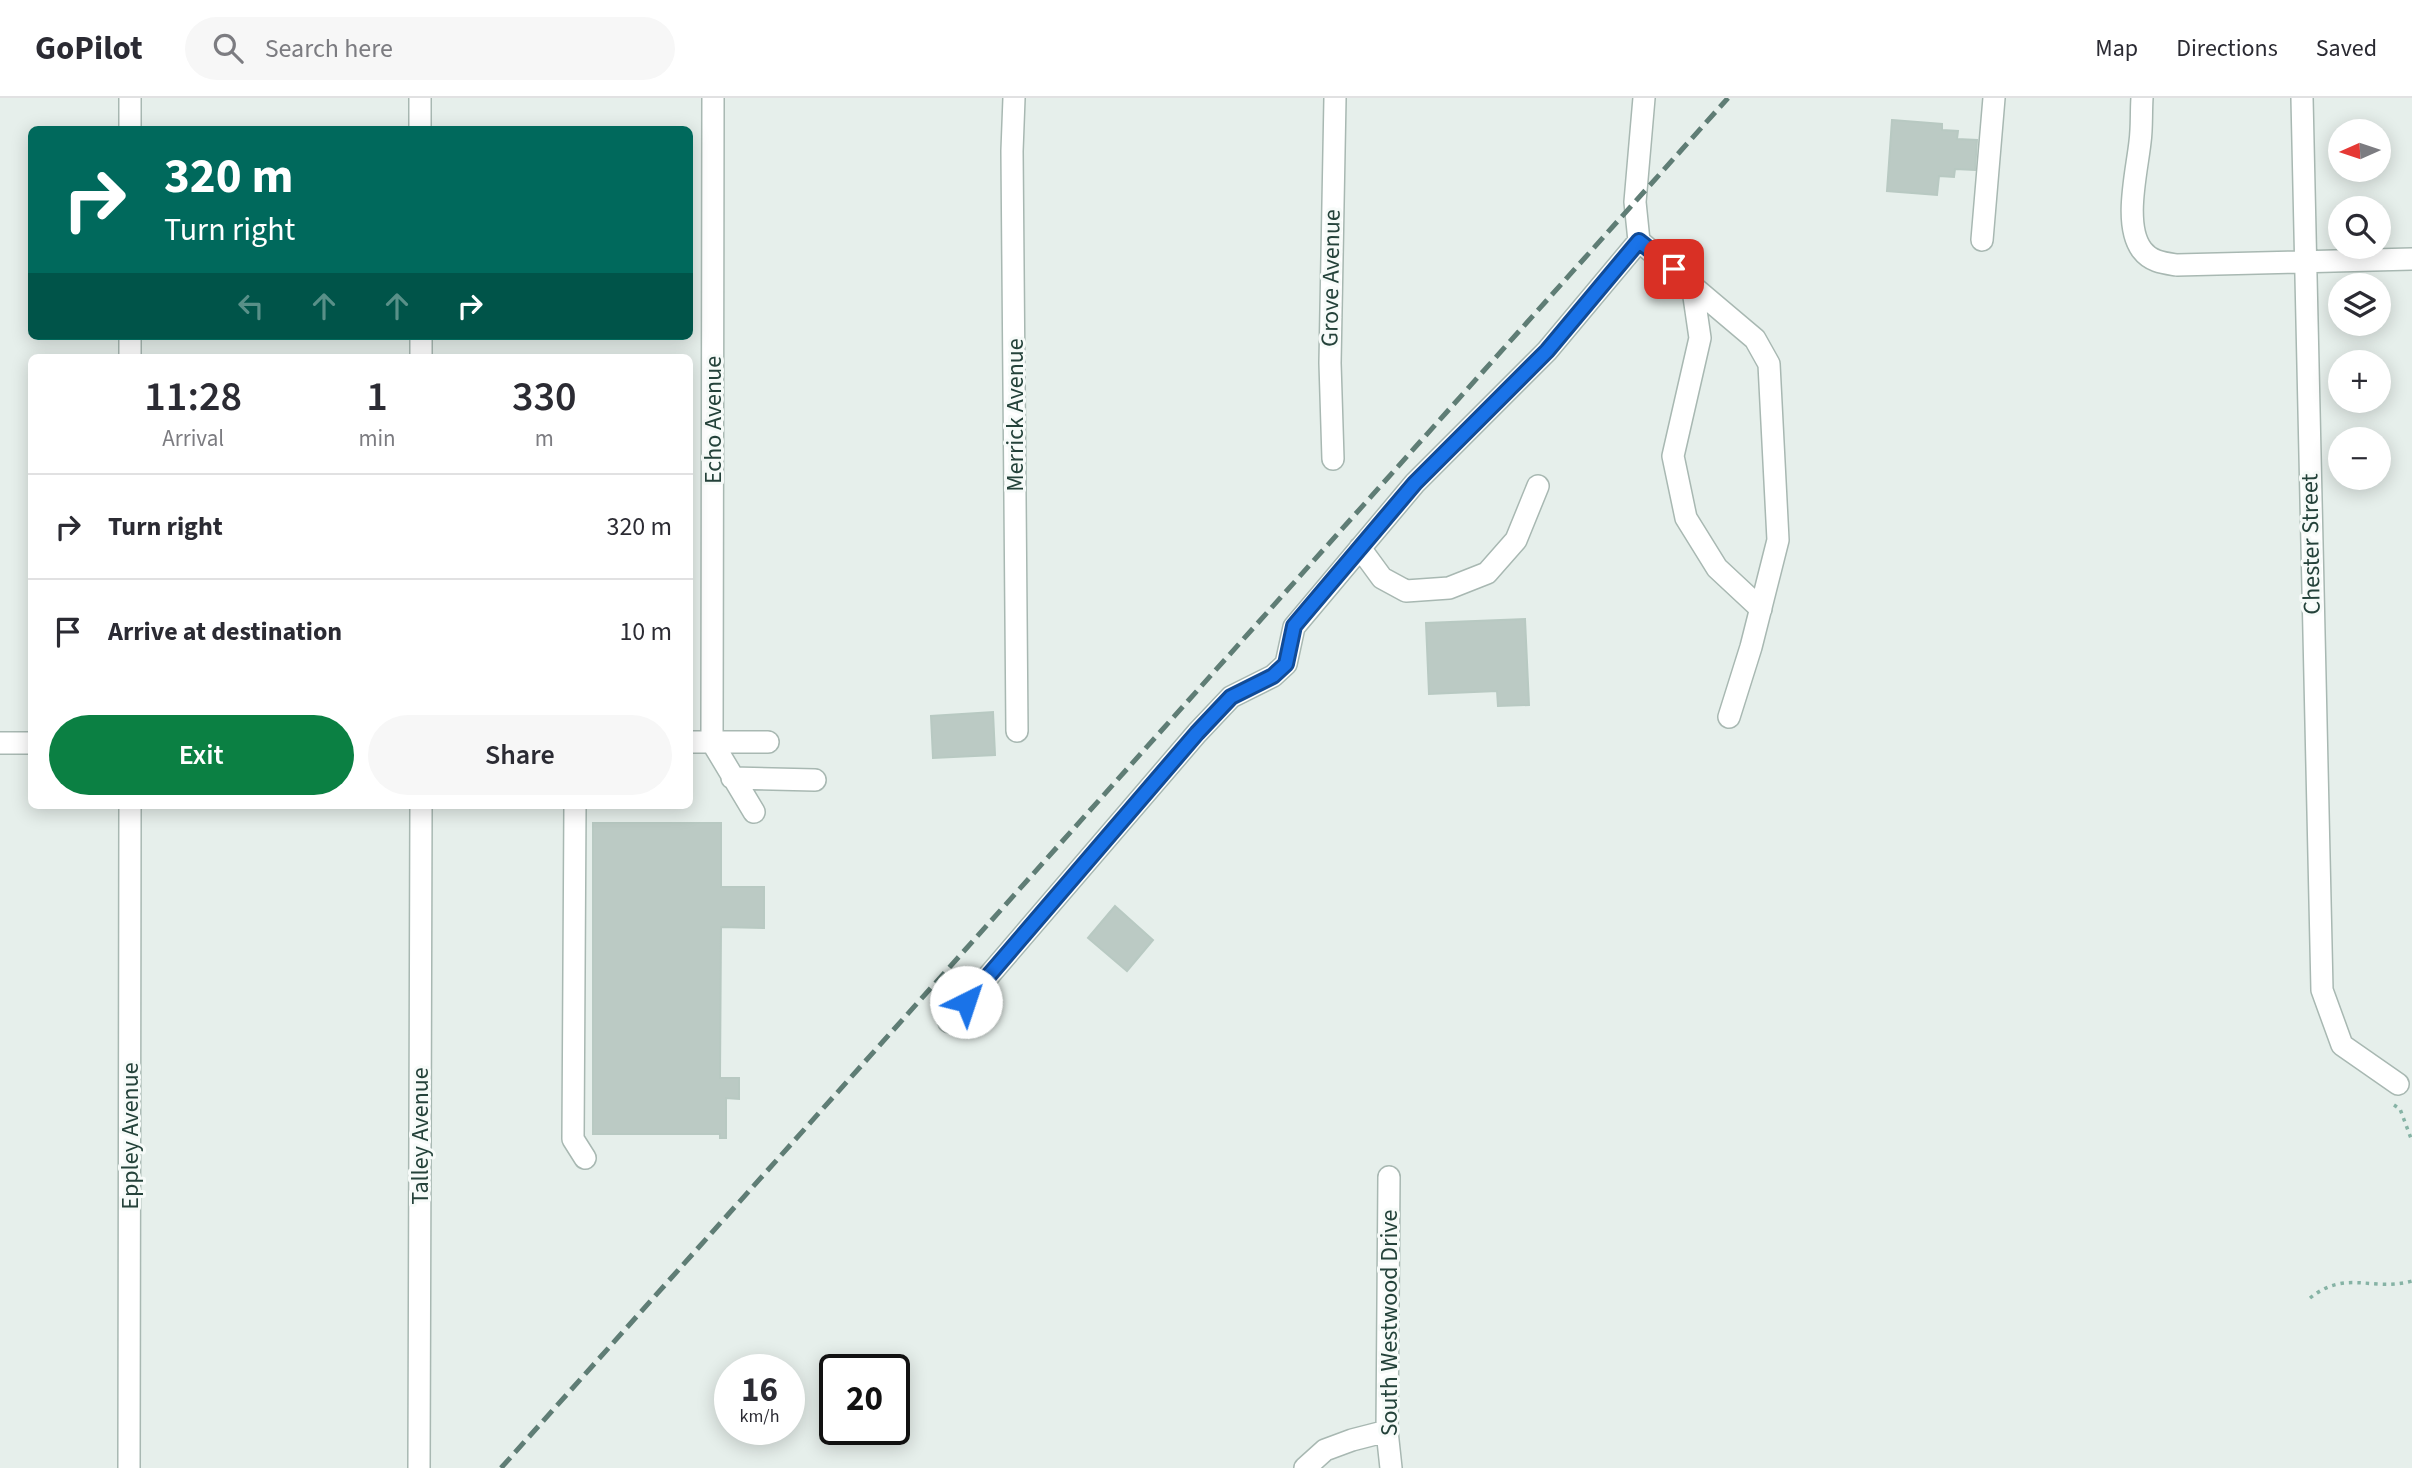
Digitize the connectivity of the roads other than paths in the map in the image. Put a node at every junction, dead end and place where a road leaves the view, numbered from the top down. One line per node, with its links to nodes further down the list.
1 (130, 98): 10 (street)
2 (420, 98): 11 (street)
3 (713, 98): 24 (street, Echo Avenue)
4 (1014, 98): 22 (street, Merrick Avenue)
5 (1335, 98): 17 (street, Grove Avenue)
6 (1644, 98): 13 (street)
7 (1994, 98): 12 (street)
8 (2142, 98): 15 (street)
9 (2302, 98): 15 (street, Chester Street)
10 (130, 126)
11 (420, 126)
12 (1982, 240)
13 (1639, 241): 16 (street); 19 (street)
14 (2412, 259): 15 (street)
15 (2305, 262): 35 (street, Chester Street)
16 (1692, 283): 20 (street); 20 (street)
17 (1333, 459)
18 (1538, 486): 19 (street)
19 (1360, 548): 34 (street)
20 (1761, 609): 21 (street)
21 (1728, 717)
22 (1017, 731)
23 (693, 742): 24 (street)
24 (712, 742): 25 (street); 28 (street)
25 (768, 742)
26 (0, 743): 27 (street)
27 (28, 743)
28 (732, 778): 29 (street); 33 (street)
29 (815, 779)
30 (130, 809): 39 (street, Eppley Avenue)
31 (421, 809): 40 (street, Talley Avenue)
32 (575, 809): 36 (street)
33 (754, 813)
34 (949, 1022)
35 (2398, 1084)
36 (585, 1158)
37 (1389, 1177): 38 (street, South Westwood Drive)
38 (1387, 1431): 41 (street); 42 (street, South Westwood Drive)
39 (129, 1468)
40 (419, 1468)
41 (1305, 1468)
42 (1391, 1468)

